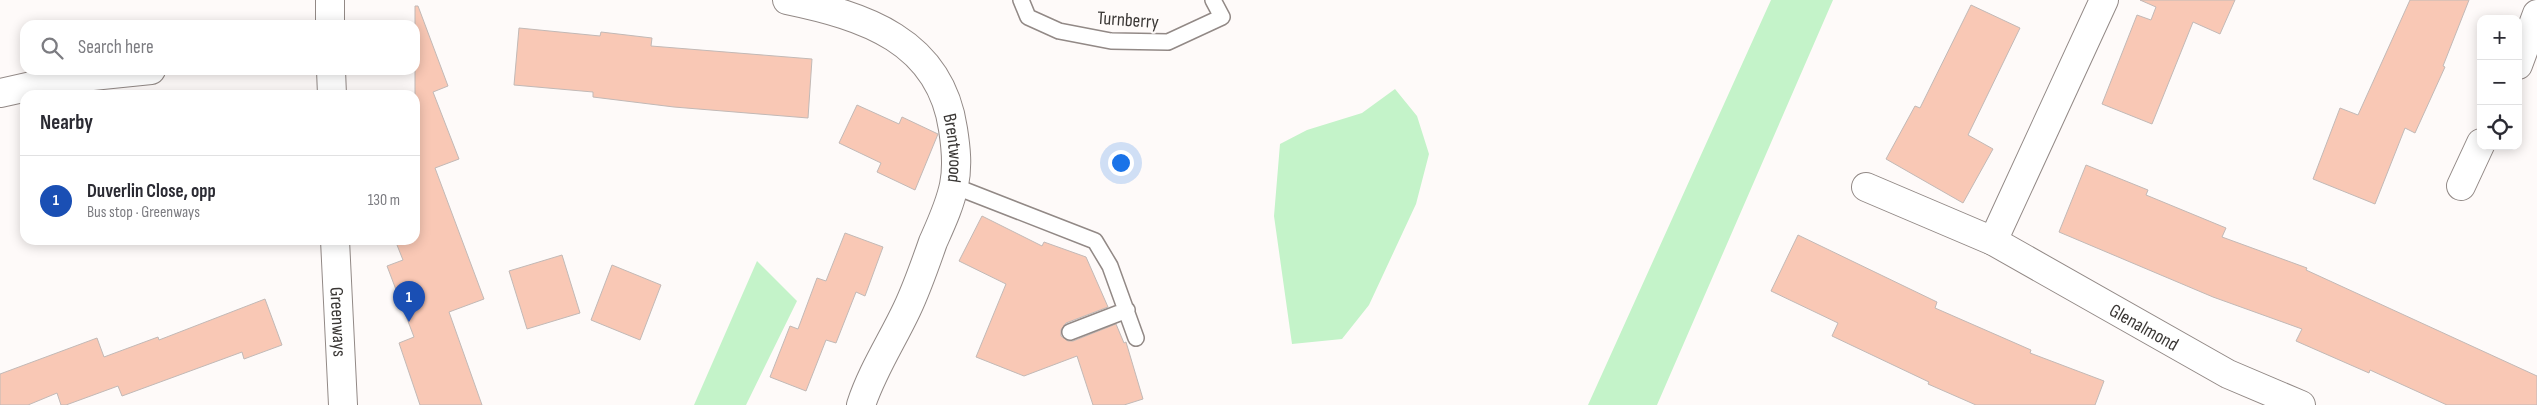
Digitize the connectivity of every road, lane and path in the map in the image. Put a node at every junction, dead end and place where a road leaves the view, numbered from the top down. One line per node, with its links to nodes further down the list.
1 (330, 0): 7 (street)
2 (787, 0): 14 (street, Brentwood)
3 (1020, 0): 4 (lane, Turnberry)
4 (1213, 0)
5 (2104, 0): 17 (street)
6 (2537, 14): 8 (street)
7 (330, 20)
8 (2526, 59)
9 (102, 75): 12 (street)
10 (331, 75): 11 (street)
11 (332, 90)
12 (0, 93)
13 (2478, 150): 15 (street)
14 (954, 186): 19 (lane); 23 (street, Brentwood)
15 (2460, 186)
16 (1866, 187): 17 (street, Glenalmond)
17 (1993, 241): 24 (street, Glenalmond)
18 (335, 245): 22 (street, Greenways)
19 (1126, 310): 20 (lane); 21 (lane)
20 (1070, 332)
21 (1136, 338)
22 (335, 404)
23 (861, 405)
24 (2301, 405)

